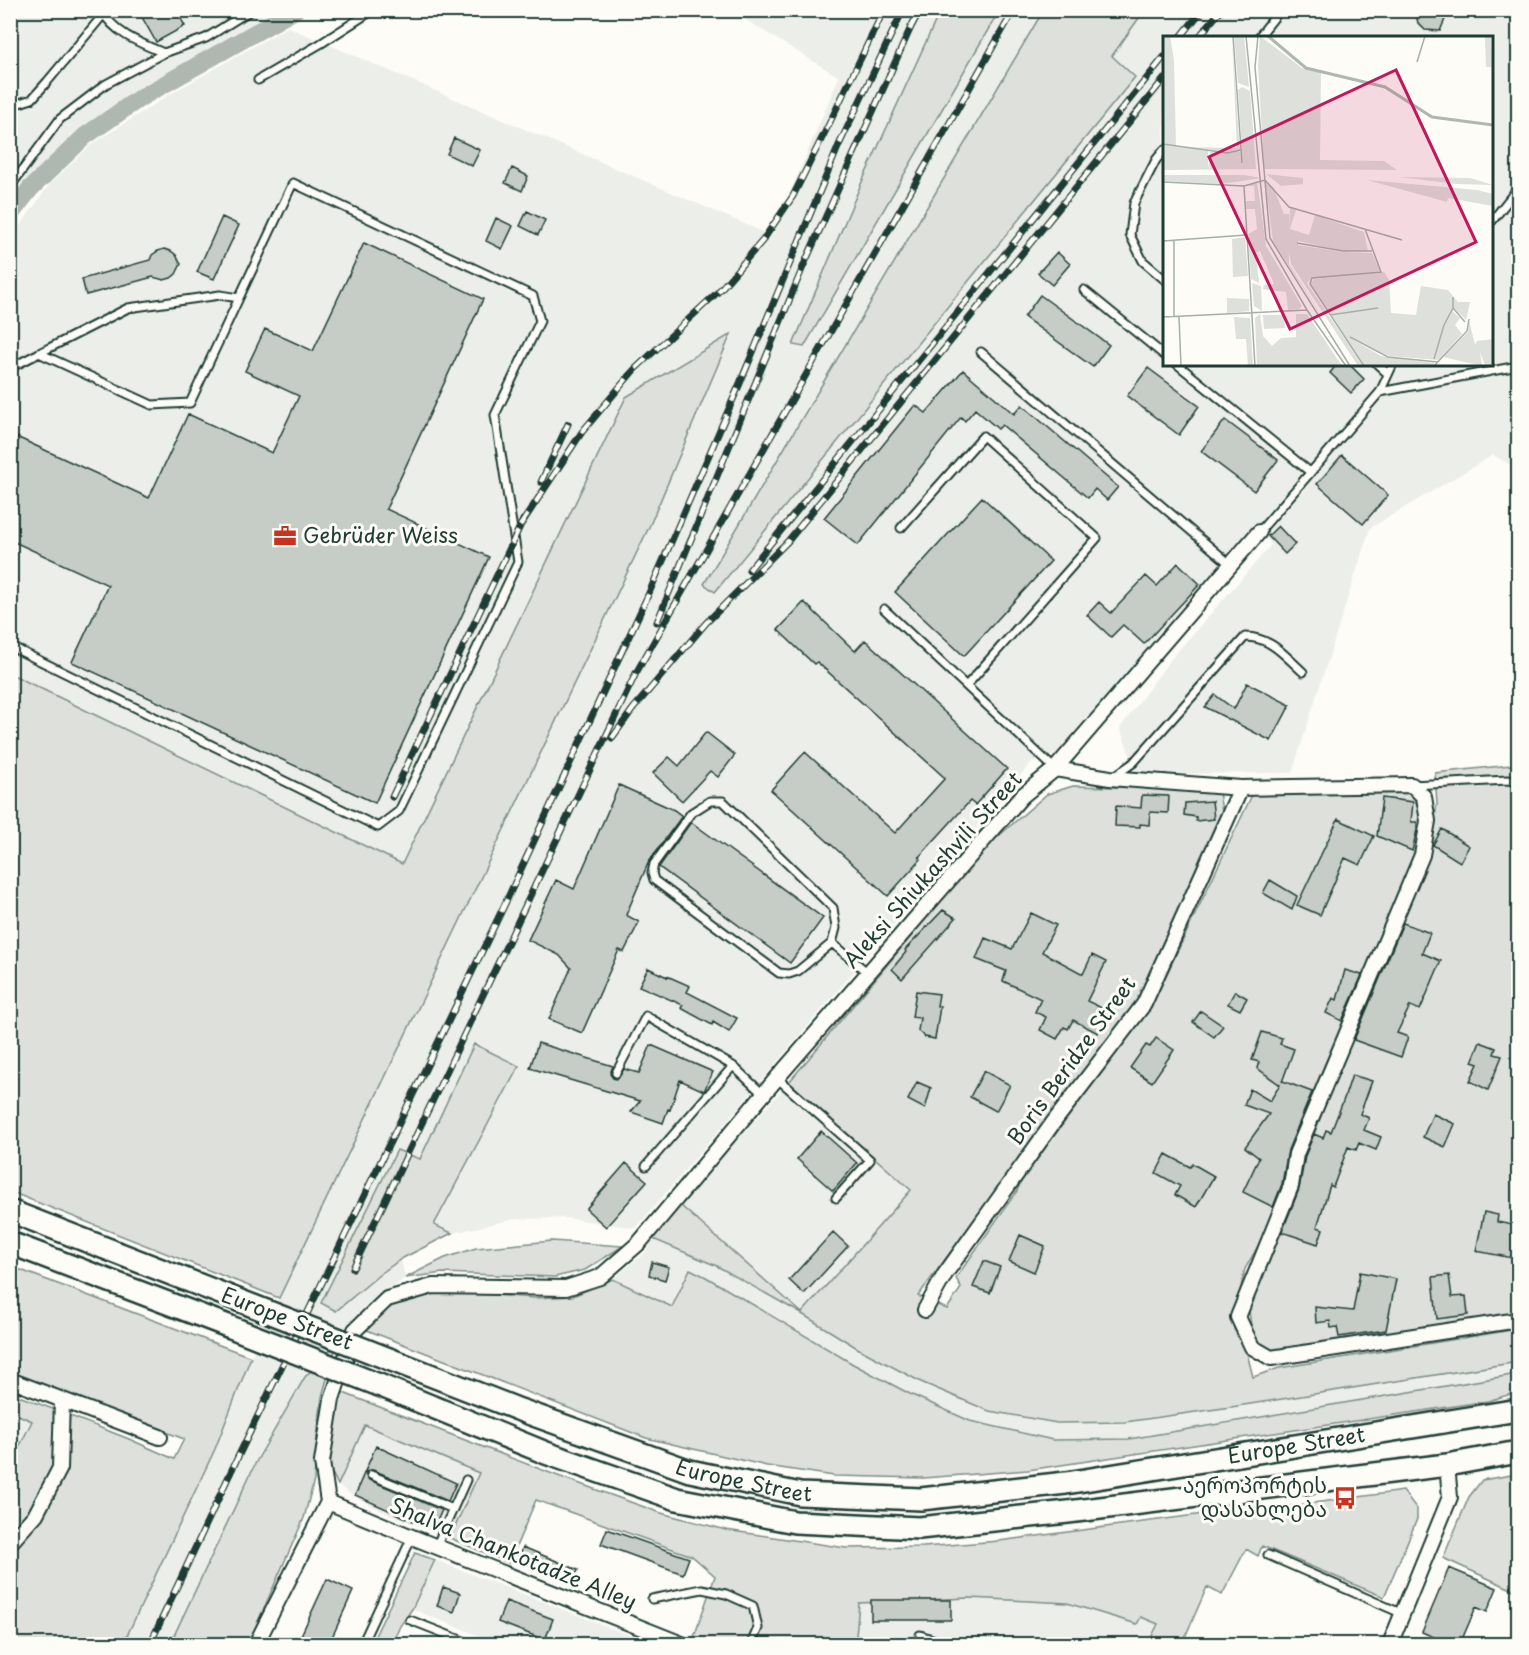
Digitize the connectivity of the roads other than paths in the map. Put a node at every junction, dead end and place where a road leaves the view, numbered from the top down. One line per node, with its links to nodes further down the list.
1 (250, 10): 6 (lane)
2 (374, 10): 7 (lane)
3 (1280, 10): 5 (lane)
4 (102, 13): 6 (lane); 8 (lane)
5 (1260, 36)
6 (164, 53): 10 (lane)
7 (258, 80)
8 (10, 105)
9 (1163, 151): 15 (lane)
10 (10, 187)
11 (1518, 188): 12 (lane)
12 (1509, 199): 13 (lane); 14 (lane)
13 (1518, 203)
14 (1493, 219)
15 (1163, 278)
16 (1084, 290): 20 (lane)
17 (238, 298): 19 (lane); 19 (lane); 33 (lane)
18 (981, 352): 31 (lane)
19 (39, 353): 25 (lane)
20 (1163, 354)
21 (1179, 366): 28 (lane)
22 (1379, 366): 26 (lane)
23 (1392, 366): 26 (lane)
24 (1518, 366): 27 (lane)
25 (10, 368)
26 (1388, 374): 27 (lane)
27 (1380, 392): 28 (lane)
28 (1310, 472): 30 (lane)
29 (901, 528): 35 (lane)
30 (1258, 532): 31 (street)
31 (1230, 564): 36 (street)
32 (884, 609): 35 (lane)
33 (10, 646)
34 (1303, 672): 37 (lane)
35 (967, 685): 36 (lane)
36 (1055, 769): 37 (street, Aleksi Shiukashvili Street); 42 (street, Aleksi Shiukashvili Street)
37 (1110, 778): 40 (street, Aleksi Shiukashvili Street)
38 (1518, 782): 39 (lane)
39 (1412, 785): 40 (street, Aleksi Shiukashvili Street); 52 (street)
40 (1241, 788): 51 (street, Boris Beridze Street)
41 (832, 943): 41 (lane); 42 (lane)
42 (868, 973): 45 (street, Aleksi Shiukashvili Street)
43 (733, 1066): 44 (lane); 46 (lane); 47 (lane)
44 (616, 1073)
45 (777, 1078): 46 (street, Aleksi Shiukashvili Street); 48 (lane)
46 (764, 1094): 61 (street, Aleksi Shiukashvili Street)
47 (646, 1166)
48 (836, 1198)
49 (10, 1211): 55 (main road, Europe Street, bridge)
50 (10, 1243): 58 (main road, Europe Street, bridge)
51 (925, 1310)
52 (1518, 1320)
53 (10, 1380): 54 (street)
54 (62, 1400): 56 (street); 64 (street)
55 (1518, 1410)
56 (160, 1437)
57 (1518, 1452): 58 (main road, Europe Street)
58 (1447, 1465): 68 (street)
59 (371, 1475): 62 (lane)
60 (466, 1480): 62 (lane)
61 (328, 1502): 63 (street, Shalva Chankotadze Alley); 71 (street)
62 (453, 1509): 65 (lane)
63 (412, 1537): 65 (street, Shalva Chankotadze Alley); 72 (lane)
64 (10, 1543)
65 (436, 1547): 74 (street, Shalva Chankotadze Alley)
66 (1268, 1555): 68 (lane)
67 (652, 1599): 75 (lane)
68 (1403, 1614): 77 (street)
69 (410, 1620): 73 (lane)
70 (920, 1635): 76 (lane)
71 (256, 1644)
72 (362, 1644)
73 (471, 1644)
74 (682, 1644)
75 (751, 1644)
76 (946, 1644)
77 (1390, 1644)

